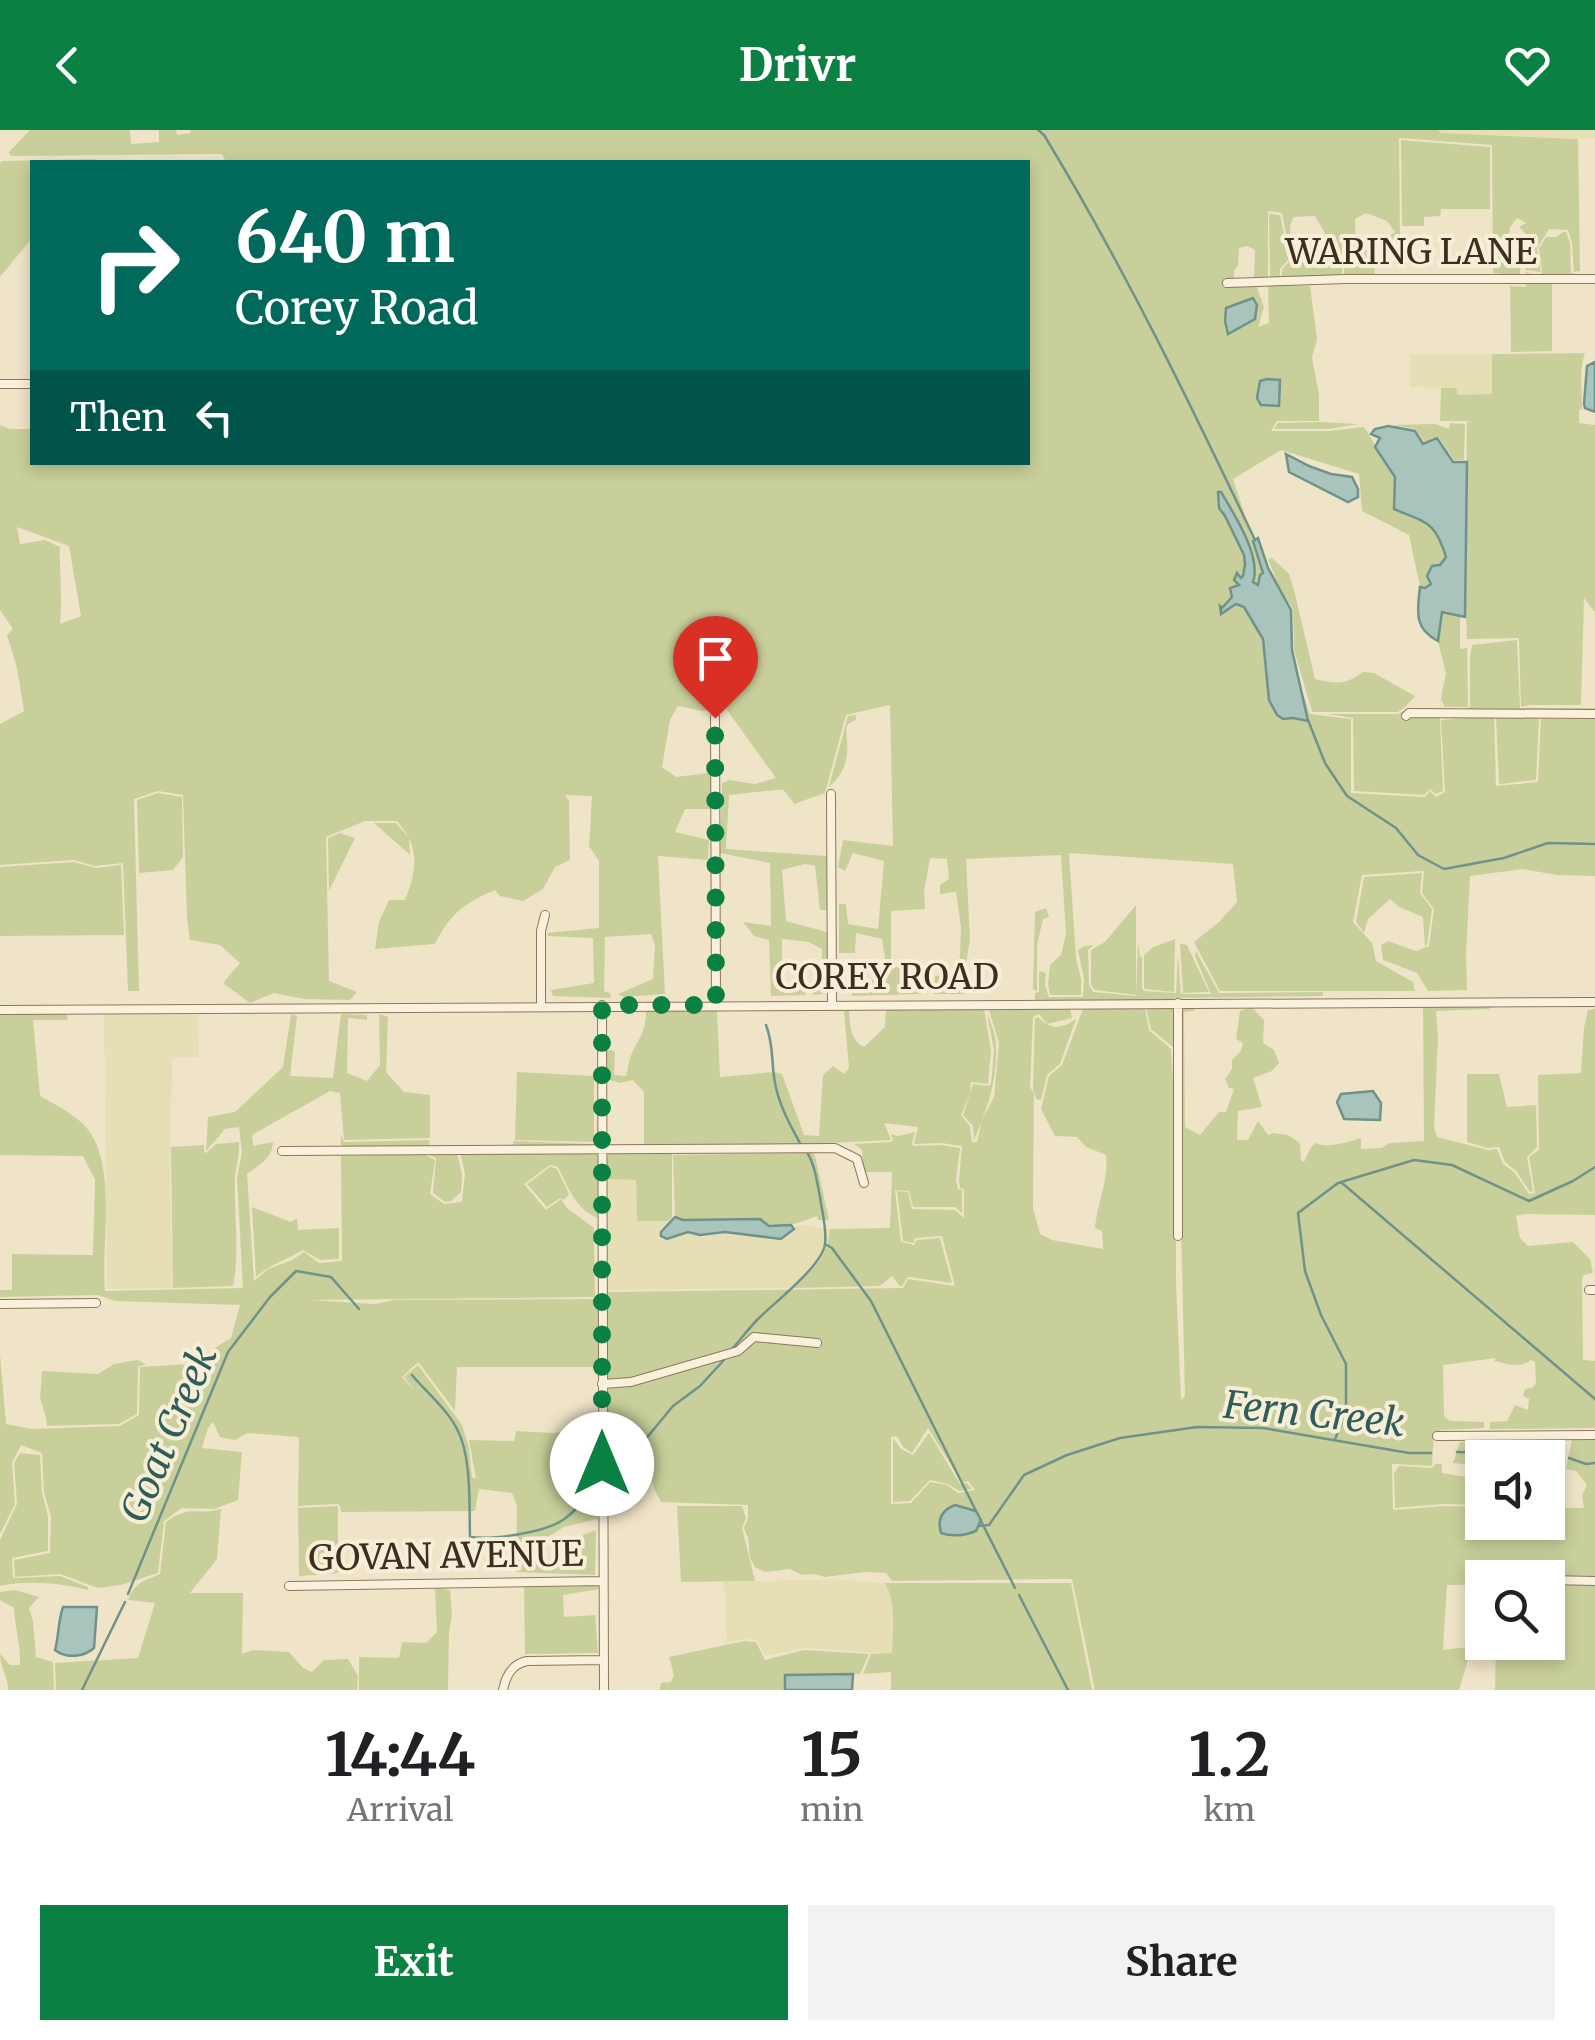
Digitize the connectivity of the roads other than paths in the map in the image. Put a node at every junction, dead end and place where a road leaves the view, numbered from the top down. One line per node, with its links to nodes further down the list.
1 (1595, 279): 2 (street, WARING LANE)
2 (1227, 283)
3 (0, 384): 4 (street)
4 (30, 384)
5 (1595, 714): 6 (street)
6 (1406, 716)
7 (715, 718): 14 (street)
8 (831, 794): 12 (street)
9 (545, 915): 15 (street)
10 (1595, 1002): 11 (street, COREY ROAD)
11 (1178, 1003): 12 (street, COREY ROAD); 20 (street)
12 (832, 1004): 14 (street, COREY ROAD)
13 (602, 1005): 14 (street, COREY ROAD); 15 (street, COREY ROAD); 17 (street)
14 (716, 1005)
15 (540, 1006): 16 (street, COREY ROAD)
16 (0, 1010)
17 (602, 1149): 18 (street); 19 (street); 24 (street)
18 (282, 1151)
19 (864, 1183)
20 (1178, 1236)
21 (96, 1303): 22 (street)
22 (0, 1304)
23 (817, 1343): 24 (street)
24 (602, 1384): 27 (street)
25 (1595, 1434): 26 (street)
26 (1437, 1436)
27 (603, 1581): 30 (street, GOVAN AVENUE); 31 (street)
28 (1565, 1581): 29 (street)
29 (1595, 1582)
30 (289, 1586)
31 (604, 1660): 32 (street); 33 (street)
32 (503, 1690)
33 (604, 1690)

